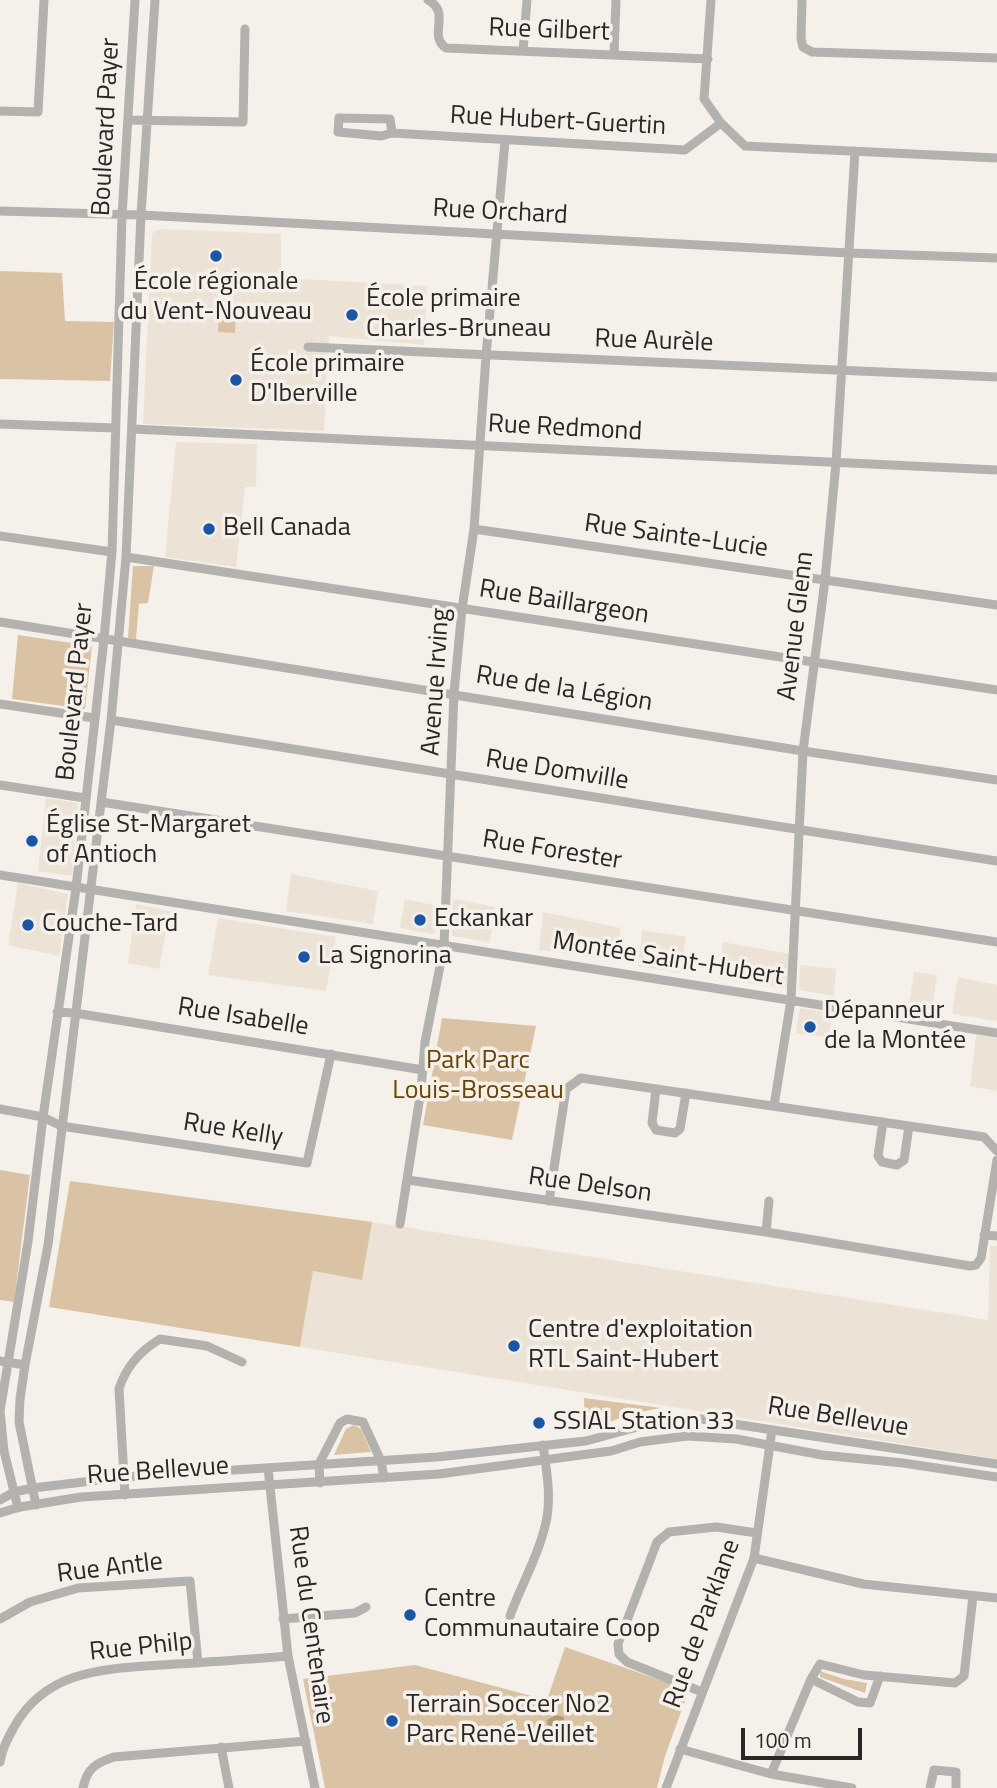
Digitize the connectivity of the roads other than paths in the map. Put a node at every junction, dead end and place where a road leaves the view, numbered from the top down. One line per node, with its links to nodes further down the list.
1 (44, 0): 14 (street)
2 (135, 0): 16 (street, Boulevard Payer)
3 (155, 0): 15 (street, Boulevard Payer)
4 (428, 0): 10 (street, Rue Gilbert)
5 (527, 0): 10 (street)
6 (616, 0): 11 (street)
7 (711, 0): 13 (street)
8 (802, 0): 12 (street)
9 (245, 29): 15 (street)
10 (523, 51): 11 (street, Rue Gilbert)
11 (614, 54): 13 (street, Rue Gilbert)
12 (997, 58)
13 (708, 59): 17 (street)
14 (0, 111)
15 (147, 119): 16 (street); 23 (street, Boulevard Payer)
16 (128, 120): 24 (street, Boulevard Payer)
17 (721, 123): 19 (street, Rue Hubert-Guertin); 20 (street)
18 (392, 133): 18 (street, Rue Hubert-Guertin); 19 (street, Rue Hubert-Guertin)
19 (505, 141): 25 (street, Avenue Irving)
20 (855, 151): 21 (street); 26 (street, Avenue Glenn)
21 (997, 158)
22 (0, 211): 24 (street, Rue Orchard)
23 (141, 215): 24 (street, Rue Orchard); 25 (street, Rue Orchard); 34 (street, Boulevard Payer)
24 (122, 216): 33 (street, Boulevard Payer)
25 (498, 234): 26 (street, Rue Orchard); 29 (street, Avenue Irving)
26 (848, 253): 27 (street, Rue Orchard); 30 (street, Avenue Glenn)
27 (997, 258)
28 (309, 347): 29 (street, Rue Aurèle)
29 (486, 356): 30 (street, Rue Aurèle); 35 (street, Avenue Irving)
30 (842, 371): 31 (street, Rue Aurèle); 36 (street, Avenue Glenn)
31 (997, 377)
32 (0, 424): 33 (street)
33 (115, 428): 40 (street, Boulevard Payer)
34 (132, 429): 35 (street, Rue Redmond); 41 (street, Boulevard Payer)
35 (479, 446): 36 (street, Rue Redmond); 38 (street, Avenue Irving)
36 (836, 463): 37 (street, Rue Redmond); 42 (street, Avenue Glenn)
37 (997, 470)
38 (474, 529): 42 (street, Rue Sainte-Lucie); 44 (street, Avenue Irving)
39 (0, 536): 40 (street)
40 (112, 552): 46 (street, Boulevard Payer)
41 (126, 557): 44 (street, Rue Baillargeon); 47 (street, Boulevard Payer)
42 (825, 580): 43 (street, Rue Sainte-Lucie); 48 (street, Avenue Glenn)
43 (997, 605)
44 (462, 609): 48 (street, Rue Baillargeon); 50 (street, Avenue Irving)
45 (0, 622): 46 (street, Rue de la Légion)
46 (104, 639): 47 (street, Rue de la Légion); 52 (street, Boulevard Payer)
47 (118, 643): 50 (street, Rue de la Légion); 53 (street, Boulevard Payer)
48 (813, 662): 49 (street, Rue Baillargeon); 54 (street, Avenue Glenn)
49 (997, 690)
50 (454, 694): 54 (street, Rue de la Légion); 55 (street, Avenue Irving)
51 (0, 704): 52 (street)
52 (94, 718): 58 (street, Boulevard Payer)
53 (111, 720): 55 (street, Rue Domville); 59 (street, Boulevard Payer)
54 (803, 751): 56 (street, Rue de la Légion); 60 (street, Avenue Glenn)
55 (452, 776): 60 (street, Rue Domville); 61 (street, Avenue Irving)
56 (997, 780)
57 (0, 785): 58 (street)
58 (85, 798): 64 (street, Boulevard Payer)
59 (101, 802): 61 (street, Rue Forester); 65 (street, Boulevard Payer)
60 (800, 829): 62 (street, Rue Domville); 66 (street, Avenue Glenn)
61 (447, 856): 66 (street, Rue Forester); 68 (street, Avenue Irving)
62 (997, 861)
63 (0, 874): 64 (street, Montée Saint-Hubert)
64 (76, 888): 65 (street, Montée Saint-Hubert); 70 (street, Boulevard Payer)
65 (91, 891): 68 (street, Montée Saint-Hubert); 71 (street, Boulevard Payer)
66 (797, 911): 67 (street, Rue Forester); 69 (street, Avenue Glenn)
67 (997, 942)
68 (444, 946): 69 (street, Montée Saint-Hubert); 74 (street, Avenue Irving)
69 (791, 1000): 72 (street, Montée Saint-Hubert); 77 (street, Avenue Glenn)
70 (57, 1012): 71 (street, Rue Isabelle); 79 (street, Boulevard Payer)
71 (75, 1013): 73 (street, Rue Isabelle); 81 (street, Boulevard Payer)
72 (997, 1033)
73 (331, 1054): 74 (street, Rue Isabelle); 81 (street, Rue Kelly)
74 (423, 1070): 85 (street, Avenue Irving)
75 (656, 1089): 76 (street); 76 (street); 86 (street)
76 (685, 1093): 77 (street)
77 (774, 1106): 80 (street)
78 (0, 1109): 79 (street, Rue Kelly)
79 (43, 1117): 81 (street, Rue Kelly); 92 (street, Boulevard Payer)
80 (883, 1122): 82 (street); 82 (street)
81 (61, 1126): 94 (street, Boulevard Payer)
82 (909, 1126): 83 (street)
83 (997, 1151)
84 (997, 1160): 90 (street, Rue Delson)
85 (408, 1180): 86 (street, Rue Delson); 88 (street, Avenue Irving)
86 (549, 1201): 89 (street, Rue Delson)
87 (769, 1201): 89 (street)
88 (400, 1224)
89 (766, 1232): 90 (street, Rue Delson)
90 (984, 1235): 91 (street)
91 (997, 1236)
92 (4, 1362): 94 (street); 109 (street, Boulevard Payer)
93 (242, 1362): 103 (street)
94 (25, 1365): 108 (street, Boulevard Payer)
95 (772, 1430): 96 (street, Rue Bellevue); 97 (street, Rue de Parklane); 101 (street, Rue Bellevue)
96 (543, 1445): 98 (street, Rue Bellevue); 99 (street)
97 (769, 1447): 99 (street, Rue Bellevue); 104 (street, Rue Bellevue); 115 (street, Rue de Parklane)
98 (382, 1461): 100 (street, Rue Bellevue); 100 (street); 105 (street)
99 (545, 1461): 105 (street, Rue Bellevue); 120 (street)
100 (319, 1464): 102 (street, Rue Bellevue); 106 (street)
101 (997, 1464)
102 (268, 1468): 103 (street, Rue Bellevue); 107 (street, Rue du Centenaire)
103 (125, 1477): 108 (street, Rue Bellevue); 110 (street)
104 (997, 1477)
105 (384, 1478): 106 (street, Rue Bellevue)
106 (320, 1483): 107 (street, Rue Bellevue)
107 (270, 1486): 110 (street, Rue Bellevue); 122 (street, Rue du Centenaire)
108 (33, 1488): 109 (street, Rue Bellevue); 112 (street, Boulevard Payer)
109 (14, 1492): 111 (street, Rue Bellevue); 113 (street, Boulevard Payer)
110 (125, 1495): 112 (street, Rue Bellevue)
111 (0, 1500)
112 (36, 1504): 113 (street, Rue Bellevue)
113 (18, 1508): 114 (street, Rue Bellevue)
114 (0, 1513)
115 (757, 1533): 116 (street, Rue de Parklane); 127 (street)
116 (754, 1558): 117 (street); 127 (street, Rue de Parklane)
117 (973, 1596): 118 (street); 125 (street)
118 (997, 1598)
119 (366, 1607): 122 (street)
120 (510, 1616)
121 (0, 1619): 124 (street, Rue Antle)
122 (283, 1619): 123 (street, Rue du Centenaire)
123 (288, 1656): 124 (street, Rue Philp); 128 (street, Rue du Centenaire)
124 (198, 1663): 131 (street, Rue Philp)
125 (880, 1676): 126 (street); 126 (street)
126 (811, 1679): 132 (street)
127 (702, 1692): 130 (street, Rue de Parklane)
128 (306, 1741): 129 (street); 135 (street, Rue du Centenaire)
129 (221, 1747): 133 (street); 134 (street)
130 (680, 1749): 132 (street); 136 (street, Rue de Parklane)
131 (0, 1762)
132 (771, 1774): 137 (street)
133 (83, 1788)
134 (229, 1788)
135 (315, 1788)
136 (666, 1788)
137 (852, 1788)
138 (930, 1788): 139 (street)
139 (956, 1788)

